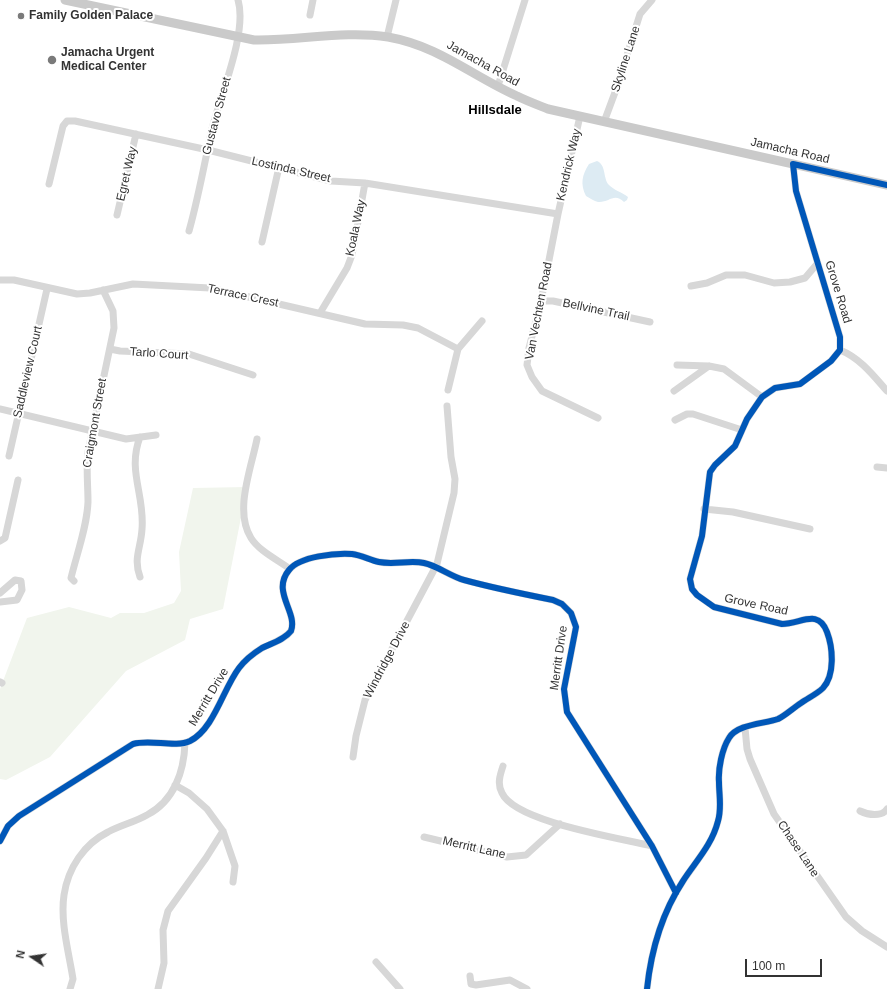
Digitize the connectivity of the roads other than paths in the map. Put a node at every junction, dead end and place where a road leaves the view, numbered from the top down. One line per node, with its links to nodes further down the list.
1 (65, 0): 8 (main road, Jamacha Road)
2 (238, 0): 8 (street, Gustavo Street)
3 (314, 0): 7 (street)
4 (396, 0): 9 (street)
5 (525, 0): 10 (street)
6 (652, 0): 12 (street, Skyline Lane)
7 (310, 15)
8 (237, 37): 9 (main road, Jamacha Road); 14 (street, Gustavo Street)
9 (387, 37): 10 (main road, Jamacha Road)
10 (498, 86): 11 (main road, Jamacha Road)
11 (580, 116): 12 (main road, Jamacha Road); 20 (street, Kendrick Way)
12 (604, 122): 15 (main road, Jamacha Road)
13 (136, 134): 14 (street, Lostinda Street); 18 (street, Lostinda Street); 21 (street, Egret Way)
14 (208, 150): 16 (street, Lostinda Street); 22 (street, Gustavo Street)
15 (793, 164): 19 (main road, Jamacha Road); 24 (street, Grove Road)
16 (279, 167): 17 (street, Lostinda Street); 23 (street)
17 (365, 183): 20 (street, Lostinda Street); 30 (street, Koala Way)
18 (49, 184)
19 (887, 185)
20 (558, 214): 29 (street, Van Vechten Road)
21 (117, 215)
22 (189, 231)
23 (262, 242)
24 (817, 264): 26 (street); 35 (street, Grove Road)
25 (0, 280): 27 (street, Terrace Crest)
26 (691, 286)
27 (47, 289): 28 (street, Terrace Crest); 45 (street, Saddleview Court)
28 (103, 290): 30 (street, Terrace Crest); 33 (street, Craigmont Street)
29 (541, 301): 32 (street, Bellvine Trail); 46 (street, Van Vechten Road)
30 (320, 313): 34 (street, Terrace Crest)
31 (482, 321): 34 (street)
32 (650, 322)
33 (110, 349): 38 (street, Tarlo Court); 48 (street, Craigmont Street)
34 (458, 349): 39 (street)
35 (840, 350): 41 (street); 42 (street, Grove Road)
36 (677, 365): 37 (street)
37 (710, 366): 40 (street); 42 (street)
38 (253, 375)
39 (448, 390)
40 (674, 391)
41 (887, 391)
42 (762, 397): 49 (street, Grove Road)
43 (447, 406): 60 (street, Windridge Drive)
44 (0, 409): 45 (street)
45 (19, 413): 48 (street); 53 (street, Saddleview Court)
46 (598, 418)
47 (675, 420): 49 (street)
48 (93, 430): 51 (street); 63 (street, Craigmont Street)
49 (742, 430): 57 (street, Grove Road)
50 (156, 435): 51 (street)
51 (140, 437): 62 (street)
52 (257, 439): 61 (street)
53 (9, 456)
54 (878, 467): 55 (street)
55 (887, 468)
56 (18, 480): 59 (street)
57 (704, 509): 58 (street); 66 (street, Grove Road)
58 (810, 529)
59 (0, 541)
60 (436, 568): 61 (street, Merritt Drive); 68 (street, Windridge Drive); 77 (street, Merritt Drive)
61 (290, 569): 67 (street, Merritt Drive)
62 (140, 577)
63 (74, 581)
64 (0, 593): 65 (street)
65 (0, 602)
66 (745, 728): 79 (street, Grove Road); 80 (street, Chase Lane)
67 (185, 743): 70 (street); 76 (street)
68 (353, 757)
69 (503, 766): 73 (street)
70 (175, 785): 74 (street); 83 (street)
71 (887, 809): 72 (street)
72 (860, 811)
73 (560, 824): 75 (street, Merritt Lane); 77 (street)
74 (223, 831): 78 (street); 84 (street)
75 (424, 837)
76 (0, 841)
77 (652, 846): 79 (street, Merritt Drive)
78 (233, 882)
79 (676, 893): 87 (street, Grove Road)
80 (887, 947)
81 (376, 962): 85 (street)
82 (470, 976): 86 (street)
83 (70, 989)
84 (158, 989)
85 (400, 989)
86 (527, 989)
87 (647, 989)

